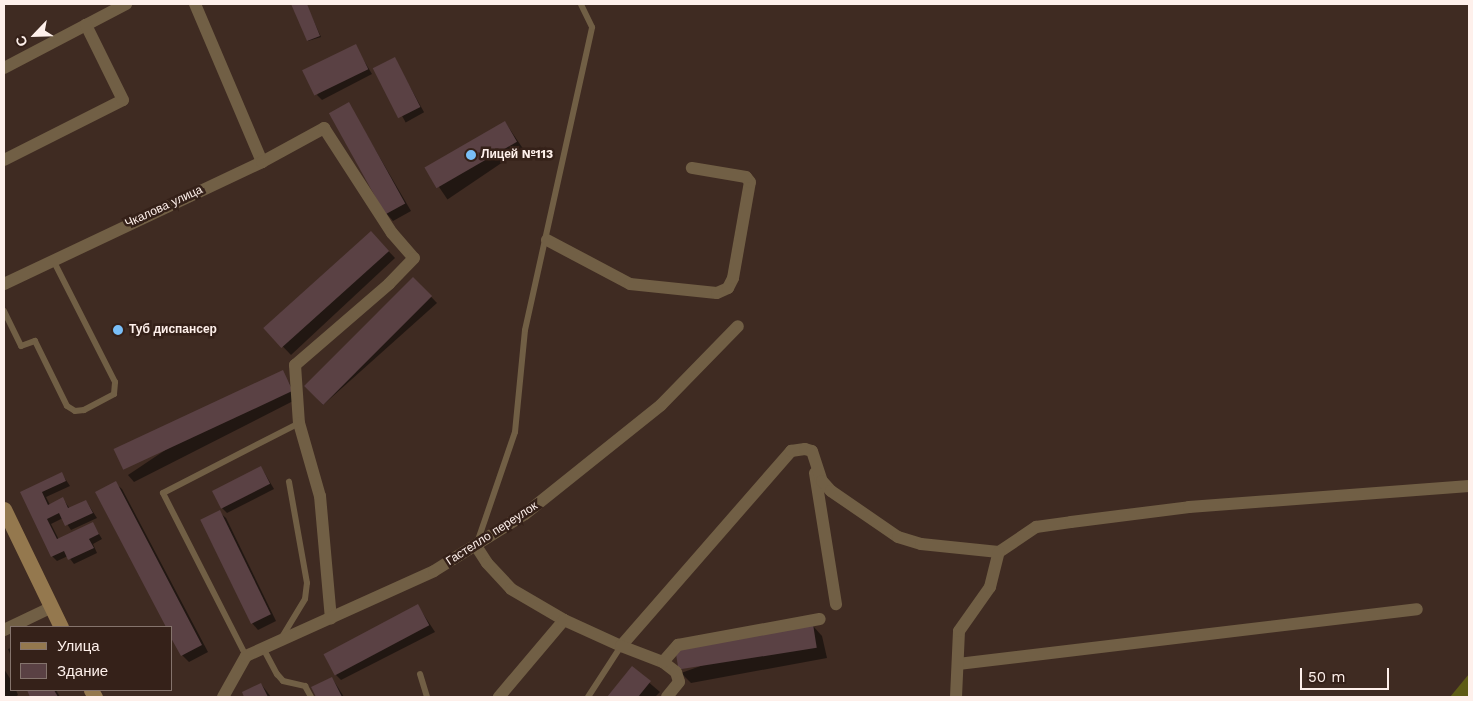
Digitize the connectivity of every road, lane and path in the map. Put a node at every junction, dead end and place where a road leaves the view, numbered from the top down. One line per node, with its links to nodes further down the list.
1 (126, 4): 4 (street)
2 (195, 4): 7 (street)
3 (581, 4): 9 (lane)
4 (86, 25): 5 (street); 6 (street)
5 (4, 68)
6 (4, 160)
7 (262, 162): 10 (street, Чкалова улица); 14 (street, Чкалова улица)
8 (692, 168): 9 (street)
9 (547, 240): 19 (lane)
10 (53, 259): 11 (street, Чкалова улица); 12 (lane)
11 (4, 284)
12 (4, 310)
13 (738, 326): 19 (street, Гастелло переулок)
14 (299, 423): 24 (street); 32 (lane)
15 (812, 451): 20 (street); 21 (street); 30 (street)
16 (289, 482): 29 (lane)
17 (1469, 486): 20 (street)
18 (4, 509): 22 (main road)
19 (476, 546): 24 (street, Гастелло переулок); 26 (street)
20 (999, 552): 34 (street)
21 (836, 604)
22 (52, 607): 27 (street); 28 (main road)
23 (1417, 609): 34 (street)
24 (331, 619): 29 (street, Гастелло переулок)
25 (820, 619): 33 (street)
26 (564, 620): 30 (street); 39 (street)
27 (12, 626)
28 (62, 626)
29 (282, 637): 31 (street, Гастелло переулок)
30 (621, 646): 33 (street); 40 (lane)
31 (262, 647): 32 (street, Гастелло переулок); 37 (lane)
32 (246, 656): 36 (street)
33 (662, 662): 41 (street)
34 (958, 664): 42 (street)
35 (420, 674): 38 (lane)
36 (223, 697)
37 (312, 697)
38 (427, 697)
39 (499, 697)
40 (588, 697)
41 (667, 697)
42 (956, 697)

